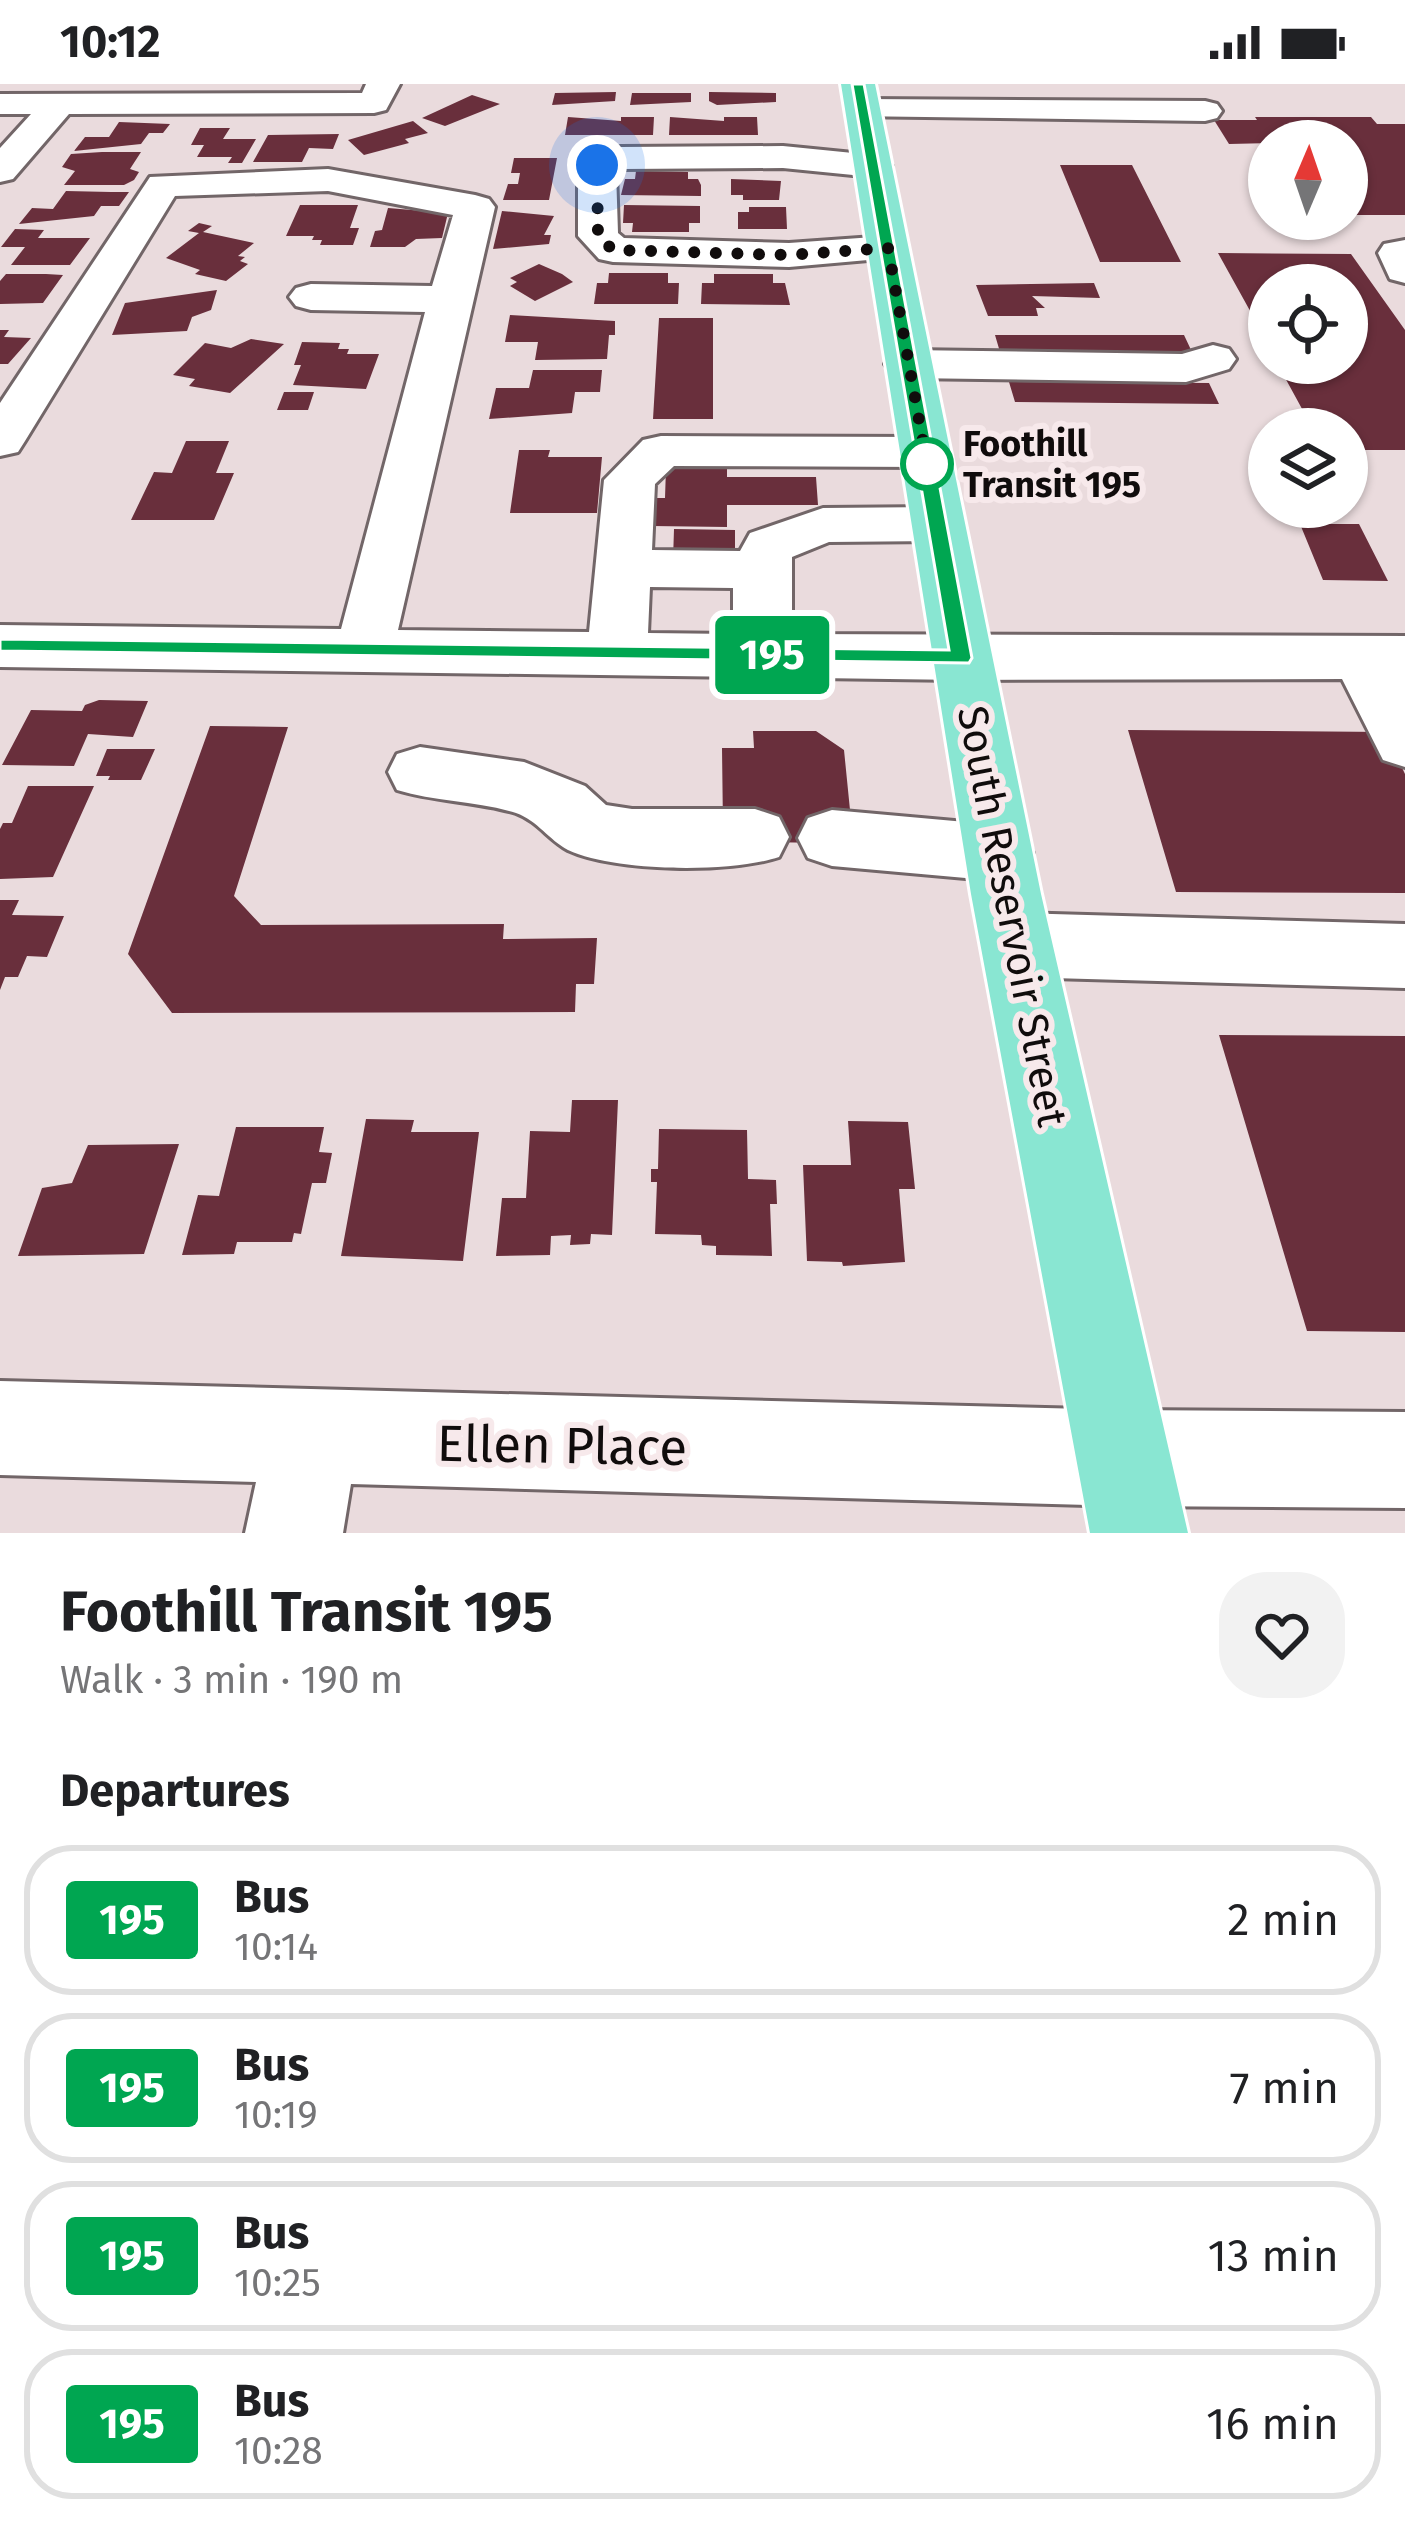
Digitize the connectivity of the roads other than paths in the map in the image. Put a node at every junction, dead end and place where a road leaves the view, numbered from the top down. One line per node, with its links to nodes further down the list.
1 (378, 93): 3 (street)
2 (0, 104): 3 (street)
3 (59, 104): 6 (street)
4 (1204, 119): 5 (street)
5 (865, 121): 7 (main road, South Reservoir Street); 7 (street)
6 (0, 171)
7 (888, 248): 13 (main road, South Reservoir Street)
8 (1405, 252): 9 (street)
9 (1405, 271)
10 (311, 297): 11 (street)
11 (450, 299): 14 (street); 20 (street)
12 (1213, 359): 13 (street)
13 (908, 364): 15 (main road, South Reservoir Street)
14 (0, 441)
15 (925, 452): 16 (main road, South Reservoir Street); 17 (street)
16 (938, 524): 18 (street); 24 (main road, South Reservoir Street)
17 (624, 568): 18 (street); 21 (street)
18 (761, 570): 22 (street)
19 (0, 646): 20 (street)
20 (364, 648): 21 (street)
21 (617, 652): 22 (street)
22 (763, 654): 24 (street)
23 (1383, 657): 24 (street); 25 (street)
24 (961, 658): 29 (main road, South Reservoir Street)
25 (1405, 742)
26 (420, 772): 27 (street)
27 (755, 837)
28 (832, 838): 29 (street)
29 (999, 853): 30 (main road, South Reservoir Street)
30 (1017, 945): 31 (street); 35 (main road, South Reservoir Street)
31 (1405, 956)
32 (0, 1428): 33 (street, Ellen Place)
33 (312, 1439): 35 (street, Ellen Place); 36 (street)
34 (1405, 1460): 35 (street, Ellen Place)
35 (1131, 1495)
36 (294, 1533)

